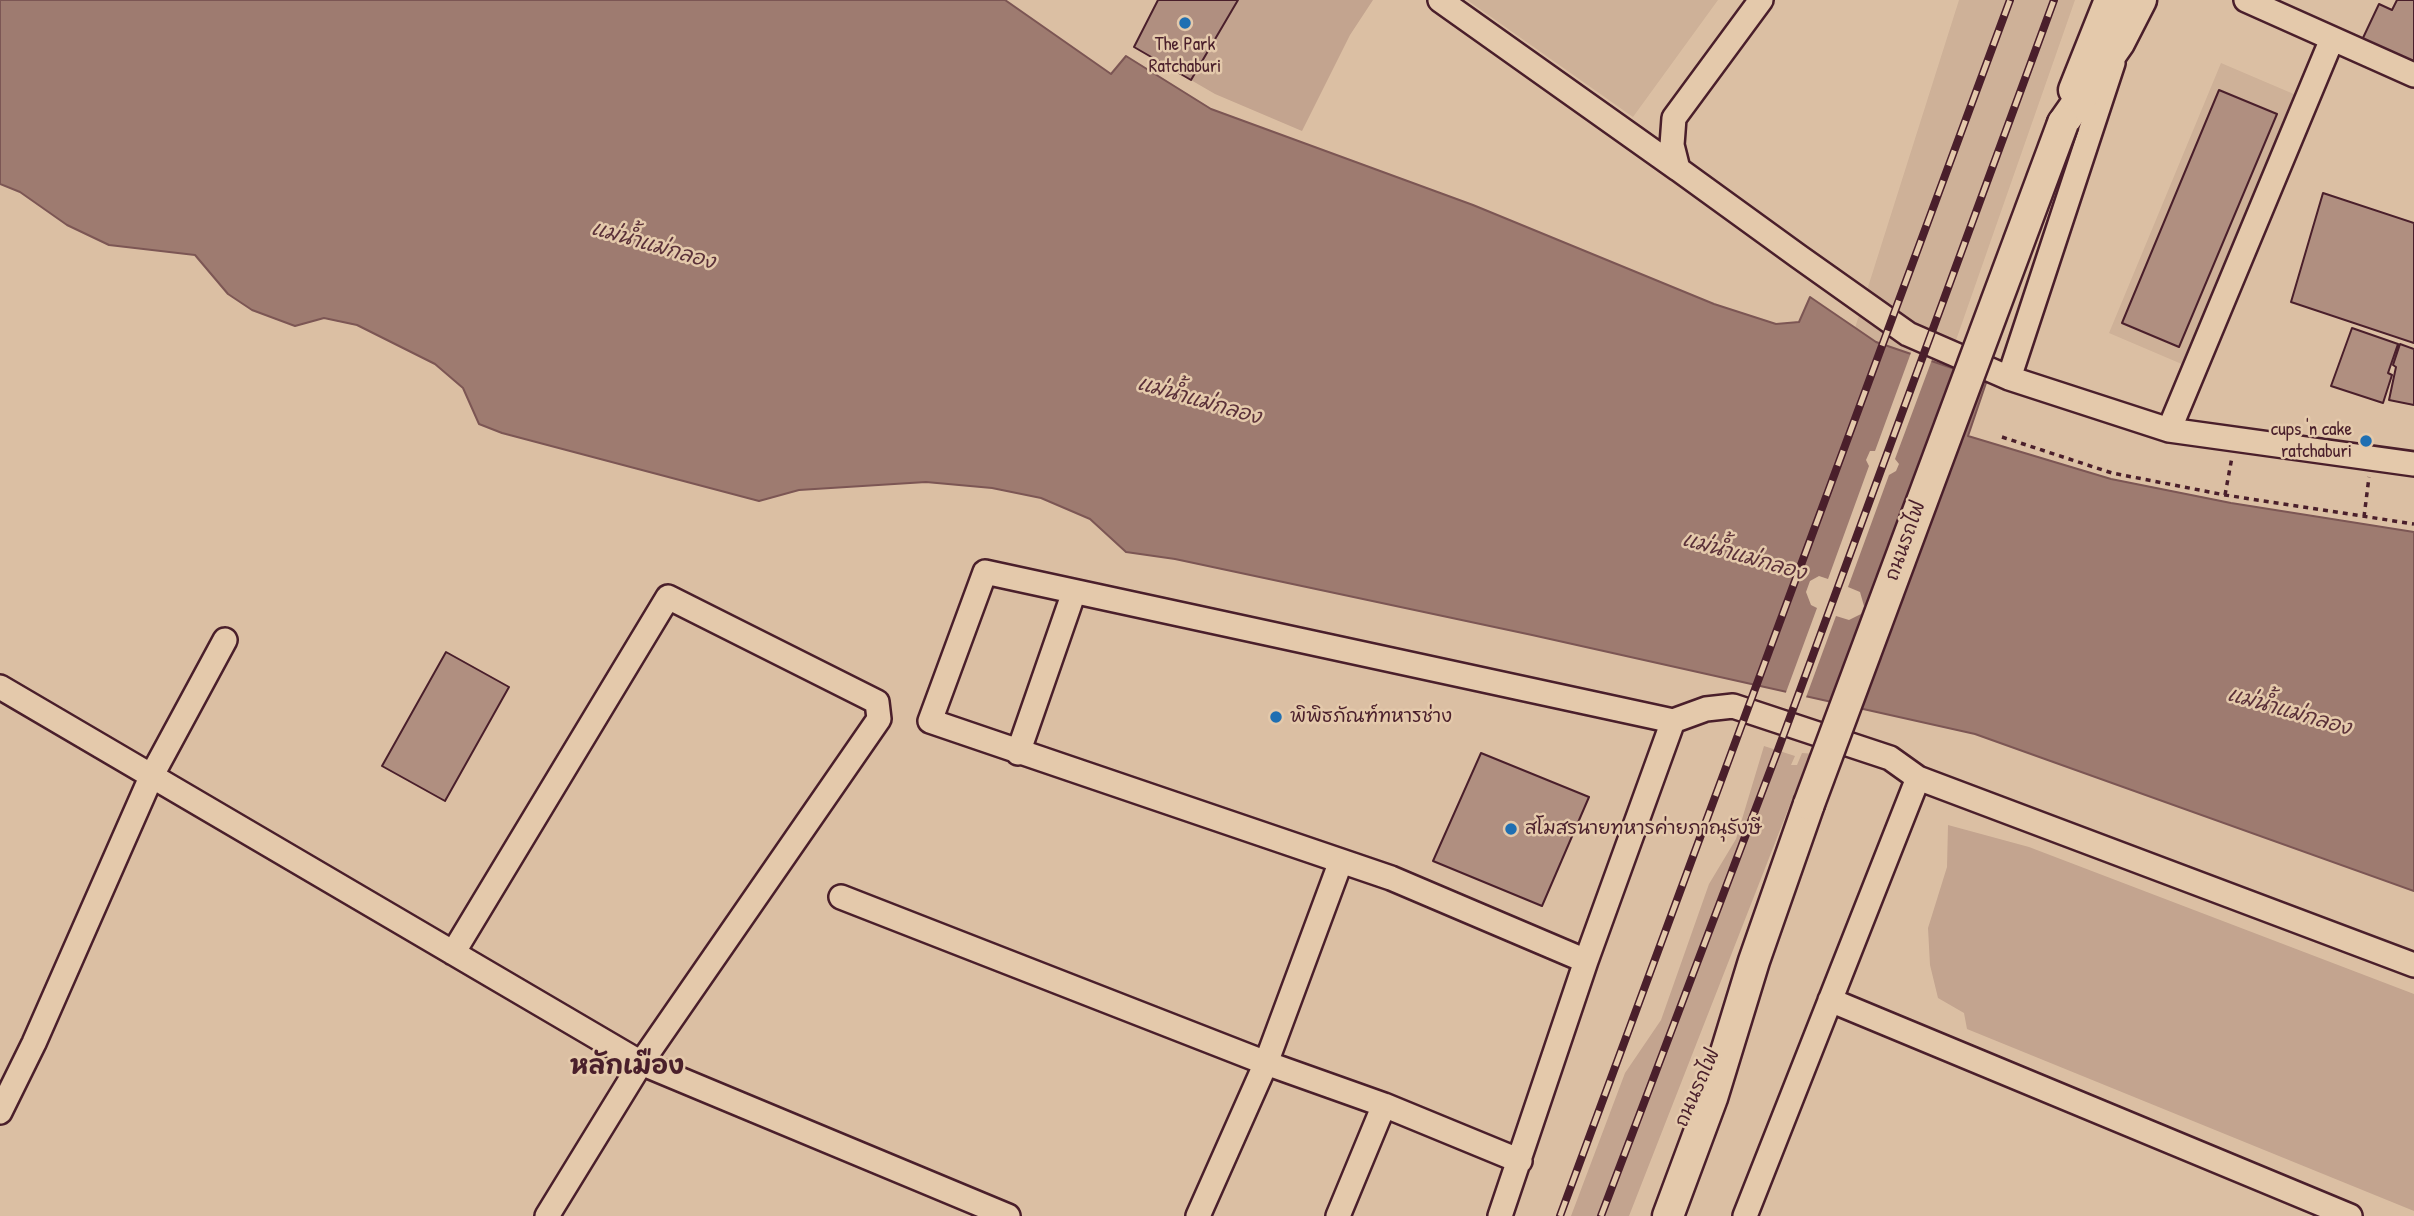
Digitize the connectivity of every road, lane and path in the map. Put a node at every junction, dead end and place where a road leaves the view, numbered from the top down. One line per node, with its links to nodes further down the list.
1 (1440, 0): 10 (street)
2 (1761, 0): 10 (street)
3 (2110, 0): 9 (main road, ถนนรถไฟ)
4 (2141, 0): 7 (main road, ถนนรถไฟ)
5 (2246, 0): 6 (street)
6 (2332, 39): 8 (street); 12 (street)
7 (2119, 43): 9 (main road, ถนนรถไฟ); 11 (street)
8 (2414, 75)
9 (2063, 123): 31 (main road, ถนนรถไฟ, bridge)
10 (1678, 169): 11 (street)
11 (2009, 377): 12 (street)
12 (2169, 430): 15 (street)
13 (2001, 437): 17 (path)
14 (2232, 455): 17 (path)
15 (2414, 464)
16 (2370, 475): 18 (path)
17 (2225, 495): 18 (path)
18 (2364, 517): 19 (path)
19 (2414, 524)
20 (1074, 592): 23 (street); 24 (street); 24 (street)
21 (225, 640): 25 (street)
22 (0, 687): 25 (street)
23 (1673, 721): 26 (street); 30 (street)
24 (1018, 753): 27 (street)
25 (152, 775): 29 (street); 37 (street)
26 (1918, 778): 32 (street); 33 (street)
27 (1341, 861): 30 (street); 35 (street)
28 (841, 897): 35 (street)
29 (453, 953): 34 (street); 34 (street)
30 (1586, 961): 38 (street)
31 (1755, 961): 44 (main road, ถนนรถไฟ); 45 (main road, ถนนรถไฟ)
32 (2414, 965)
33 (1830, 1000): 46 (street); 47 (street)
34 (640, 1063): 39 (street); 40 (street)
35 (1266, 1063): 36 (street); 41 (street)
36 (1384, 1105): 38 (street); 42 (street)
37 (0, 1112)
38 (1520, 1161): 43 (street)
39 (547, 1216)
40 (1008, 1216)
41 (1198, 1216)
42 (1338, 1216)
43 (1500, 1216)
44 (1646, 1216)
45 (1668, 1216)
46 (1745, 1216)
47 (2350, 1216)

